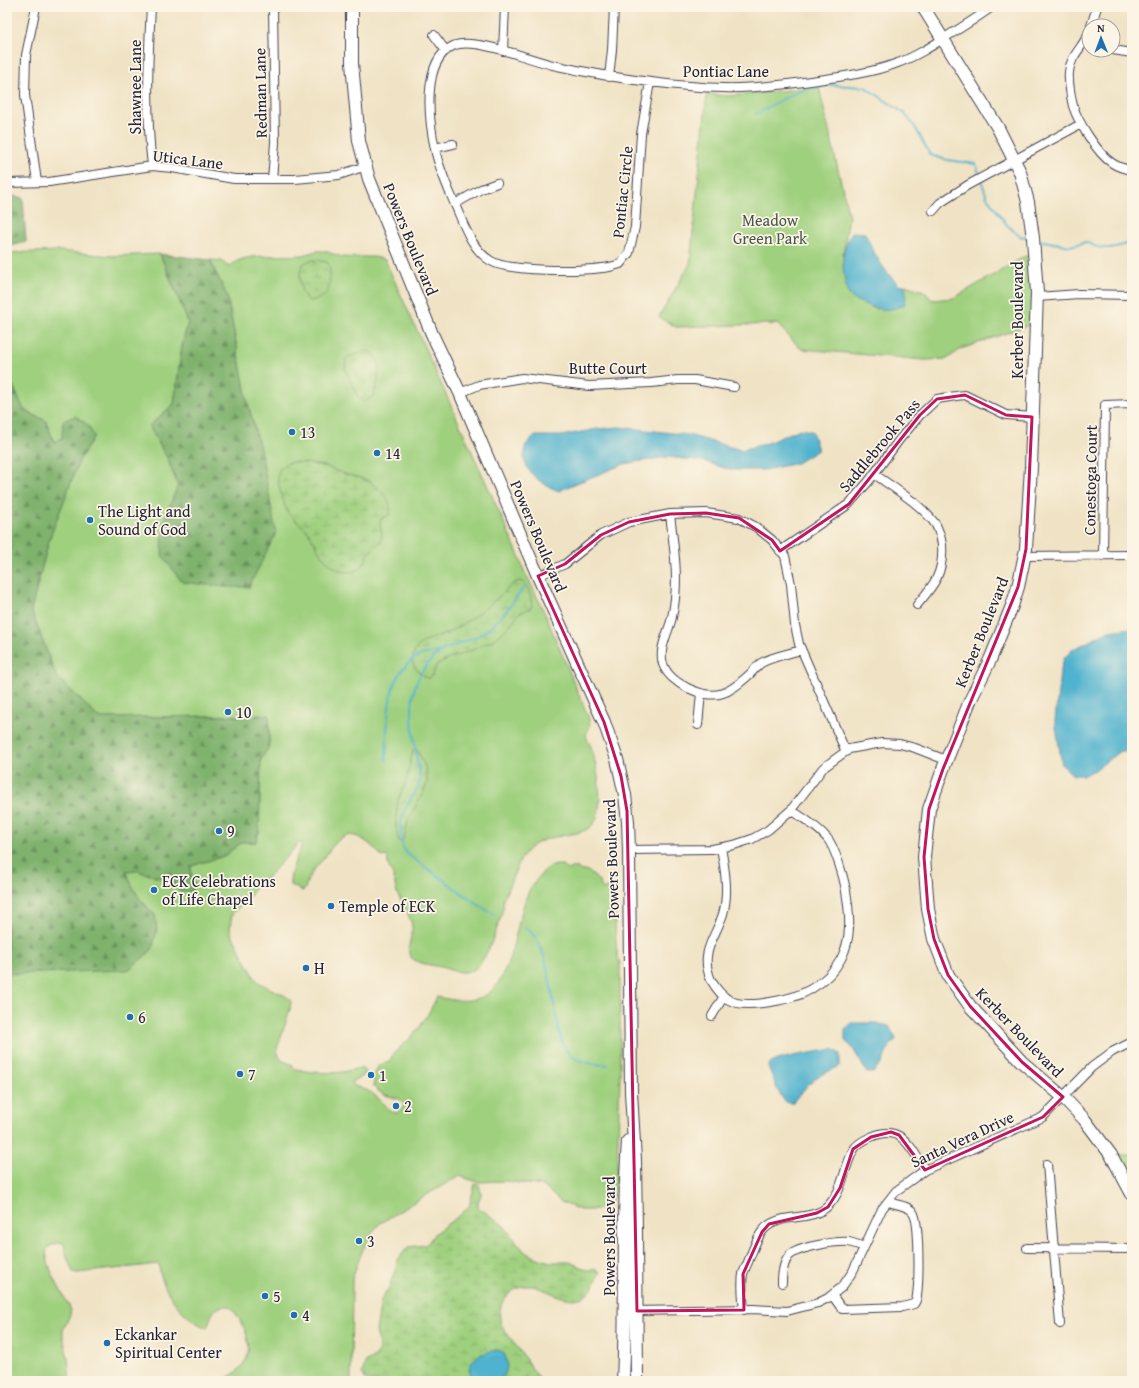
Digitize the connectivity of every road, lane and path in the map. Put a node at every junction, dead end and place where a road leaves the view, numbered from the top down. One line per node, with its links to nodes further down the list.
1 (36, 7): 28 (street)
2 (151, 7): 24 (street, Shawnee Lane)
3 (273, 7): 27 (street, Redman Lane)
4 (352, 7): 25 (main road, Powers Boulevard)
5 (505, 7): 15 (street)
6 (614, 7): 18 (street)
7 (923, 7): 12 (main road, Kerber Boulevard)
8 (992, 7): 12 (street, Pontiac Lane)
9 (1097, 7): 10 (street)
10 (1094, 18)
11 (434, 35): 14 (street)
12 (943, 39): 19 (street, Pontiac Lane); 23 (main road, Kerber Boulevard)
13 (1081, 49): 20 (street)
14 (446, 50): 15 (street); 22 (street, Pontiac Circle)
15 (503, 51): 18 (street, Pontiac Lane)
16 (1121, 51): 17 (street)
17 (1132, 53)
18 (609, 77): 19 (street, Pontiac Lane)
19 (650, 82): 31 (street, Pontiac Circle)
20 (1081, 124): 23 (street); 26 (street)
21 (453, 144): 22 (street)
22 (435, 148): 31 (street, Pontiac Circle)
23 (1015, 160): 32 (street); 34 (main road, Kerber Boulevard)
24 (152, 166): 27 (street, Utica Lane); 28 (street, Utica Lane)
25 (366, 166): 27 (street, Utica Lane); 36 (main road, Powers Boulevard)
26 (1132, 170)
27 (272, 179)
28 (37, 182): 29 (street, Utica Lane)
29 (7, 183)
30 (497, 183): 31 (street)
31 (454, 204)
32 (933, 211)
33 (1132, 295): 34 (street)
34 (1037, 296): 38 (main road, Kerber Boulevard)
35 (734, 387): 36 (street, Butte Court)
36 (460, 393): 45 (main road, Powers Boulevard)
37 (1132, 404): 44 (street, Conestoga Court)
38 (1032, 417): 39 (street, Saddlebrook Pass); 43 (main road, Kerber Boulevard)
39 (874, 474): 41 (street, Saddlebrook Pass); 46 (street)
40 (670, 514): 41 (street); 45 (street); 48 (street)
41 (780, 551): 47 (street)
42 (1132, 555): 44 (street)
43 (1025, 556): 44 (street); 51 (main road, Kerber Boulevard)
44 (1103, 556)
45 (538, 576): 54 (main road, Powers Boulevard)
46 (917, 606)
47 (801, 650): 48 (street); 50 (street)
48 (701, 693): 49 (street)
49 (698, 725)
50 (846, 752): 51 (street); 52 (street)
51 (946, 760): 59 (main road, Kerber Boulevard)
52 (791, 810): 53 (street); 55 (street)
53 (721, 848): 54 (street); 55 (street)
54 (629, 850): 58 (main road, Powers Boulevard)
55 (724, 996): 56 (street)
56 (712, 1016)
57 (1132, 1042): 59 (street, Santa Vera Drive)
58 (631, 1092): 70 (main road, Powers Boulevard); 72 (main road, Powers Boulevard)
59 (1062, 1098): 61 (street, Santa Vera Drive); 62 (main road, Kerber Boulevard)
60 (1047, 1164): 66 (street)
61 (924, 1170): 63 (street, Santa Vera Drive); 71 (street)
62 (1132, 1194)
63 (888, 1202): 64 (street, Santa Vera Drive); 69 (street)
64 (864, 1247): 68 (street); 69 (street, Santa Vera Drive)
65 (1027, 1248): 66 (street)
66 (1054, 1248): 67 (street); 73 (street)
67 (1132, 1249)
68 (782, 1283)
69 (832, 1295): 71 (street, Santa Vera Drive)
70 (625, 1310): 72 (street, Santa Vera Drive); 74 (main road, Powers Boulevard)
71 (744, 1310): 72 (street, Santa Vera Drive)
72 (637, 1311): 75 (main road, Powers Boulevard)
73 (1060, 1324)
74 (623, 1381)
75 (636, 1381)

